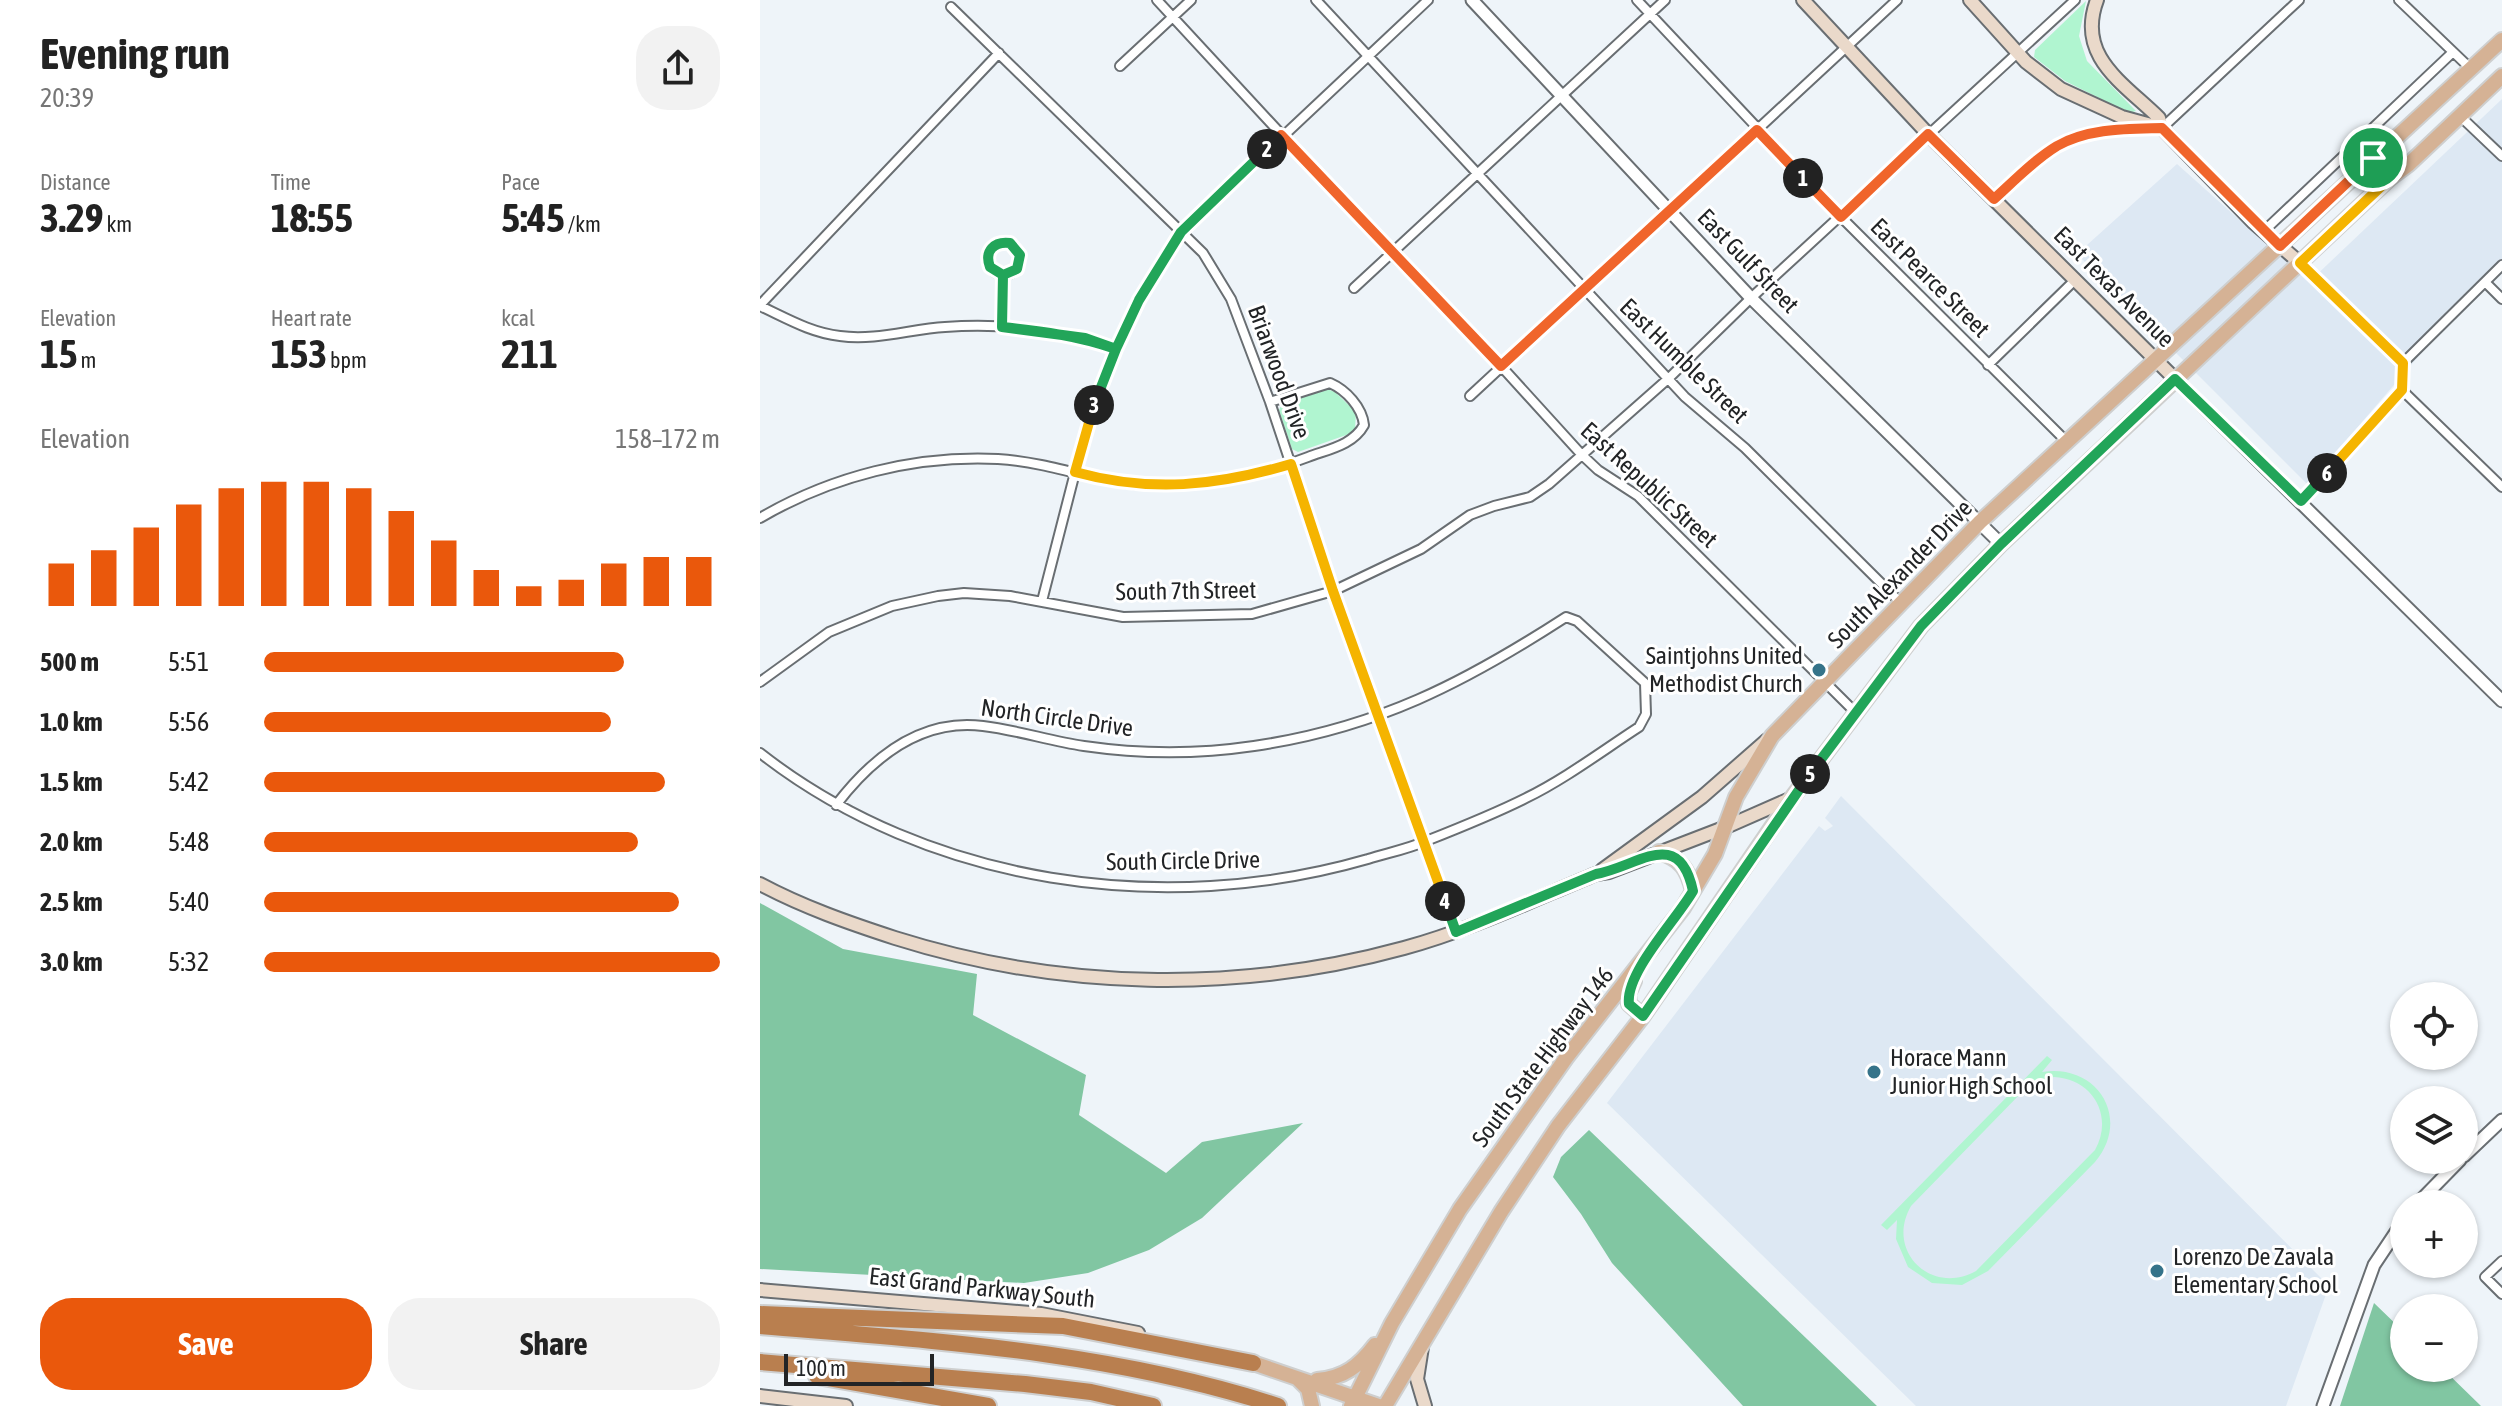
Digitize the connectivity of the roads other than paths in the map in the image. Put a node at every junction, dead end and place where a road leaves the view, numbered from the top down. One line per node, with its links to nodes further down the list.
1 (1157, 0): 17 (street, East Republic Street)
2 (1191, 0): 17 (street)
3 (1316, 0): 23 (street, East Humble Street)
4 (1428, 0): 23 (street)
5 (1472, 0): 27 (street, East Gulf Street)
6 (1637, 0): 16 (street, East Pearce Street)
7 (1665, 0): 16 (street)
8 (1803, 0): 19 (main road, East Texas Avenue)
9 (1897, 0): 19 (street)
10 (1970, 0): 20 (main road)
11 (2075, 0): 20 (street, South 7th Street)
12 (2097, 0): 29 (main road)
13 (2299, 0): 29 (street)
14 (2399, 0): 21 (street)
15 (951, 7): 22 (street, Briarwood Drive)
16 (1650, 14): 27 (street); 30 (street, East Pearce Street)
17 (1173, 17): 24 (street); 32 (street, East Republic Street)
18 (2502, 40): 25 (main road, South Alexander Drive)
19 (1847, 47): 30 (street); 31 (main road, East Texas Avenue)
20 (2020, 52): 29 (main road); 31 (street, South 7th Street)
21 (2453, 52): 25 (street); 40 (street)
22 (999, 53): 41 (street, Briarwood Drive); 53 (street)
23 (1368, 56): 32 (street); 35 (street, East Humble Street)
24 (1120, 66)
25 (2471, 69): 34 (main road, South Alexander Drive)
26 (2502, 76): 28 (main road, South Alexander Drive)
27 (1561, 98): 35 (street); 38 (street, East Gulf Street)
28 (2460, 116): 33 (street); 36 (main road, South Alexander Drive)
29 (2162, 128): 37 (street); 40 (main road)
30 (1757, 130): 38 (street); 39 (street, East Pearce Street)
31 (1928, 134): 37 (main road, East Texas Avenue); 39 (street, South 7th Street)
32 (1281, 135): 41 (street); 43 (street, East Republic Street)
33 (2502, 156)
34 (2373, 158): 36 (main road); 42 (main road, South Alexander Drive)
35 (1477, 176): 43 (street); 50 (street, East Humble Street)
36 (2390, 178): 44 (main road, South Alexander Drive)
37 (1994, 199): 47 (main road, East Texas Avenue)
38 (1668, 210): 50 (street); 51 (street, East Gulf Street)
39 (1841, 217): 51 (street, South 7th Street); 58 (street, East Pearce Street)
40 (2264, 231): 42 (main road)
41 (1181, 232): 55 (street); 64 (street, Briarwood Drive)
42 (2280, 246): 44 (main road); 56 (main road, South Alexander Drive)
43 (1392, 254): 49 (street); 59 (street, East Republic Street)
44 (2300, 263): 57 (street); 61 (main road, South Alexander Drive)
45 (2502, 265): 48 (street)
46 (1003, 275): 46 (street); 54 (street)
47 (2076, 279): 56 (main road, East Texas Avenue); 58 (street)
48 (2485, 282): 52 (street); 57 (street)
49 (1354, 288)
50 (1584, 290): 59 (street); 60 (street, East Humble Street)
51 (1751, 298): 60 (street, South 7th Street); 72 (street, East Gulf Street)
52 (2502, 299)
53 (760, 306): 54 (street)
54 (1002, 327): 55 (street)
55 (1116, 349): 68 (street)
56 (2157, 360): 61 (main road, East Texas Avenue); 65 (main road, South Alexander Drive)
57 (2403, 363): 62 (street)
58 (1988, 365): 65 (street, East Pearce Street)
59 (1501, 366): 63 (street); 66 (street, East Republic Street)
60 (1669, 378): 66 (street, South 7th Street); 76 (street, East Humble Street)
61 (2175, 379): 70 (street, East Texas Avenue); 73 (main road, South Alexander Drive)
62 (2402, 390): 69 (street); 70 (street)
63 (1470, 396)
64 (1270, 402): 67 (street, Briarwood Drive); 67 (street)
65 (2067, 442): 72 (main road, South Alexander Drive)
66 (1581, 454): 74 (street, South 7th Street); 79 (street, East Republic Street)
67 (1291, 464): 68 (street); 74 (street, Briarwood Drive)
68 (1075, 472): 71 (street); 75 (street)
69 (2502, 487)
70 (2301, 501): 80 (street, East Texas Avenue)
71 (760, 518)
72 (1980, 522): 73 (street, East Gulf Street); 76 (main road, South Alexander Drive)
73 (2001, 544): 81 (main road, South Alexander Drive)
74 (1333, 591): 75 (street, South 7th Street); 82 (street, Briarwood Drive)
75 (1042, 601): 78 (street, South 7th Street)
76 (1901, 603): 79 (main road, South Alexander Drive)
77 (1600, 641): 82 (street, North Circle Drive); 88 (street, South Circle Drive)
78 (760, 682)
79 (1825, 683): 81 (street, East Republic Street); 83 (main road, South Alexander Drive)
80 (2502, 701)
81 (1856, 713): 85 (main road, South Alexander Drive)
82 (1380, 716): 86 (street, North Circle Drive); 88 (street, Briarwood Drive)
83 (1772, 736): 87 (main road, South State Highway 146); 90 (main road, South Alexander Drive)
84 (760, 753): 86 (street, South Circle Drive)
85 (1792, 798): 87 (main road, South Alexander Drive); 95 (main road)
86 (836, 805): 88 (street, South Circle Drive)
87 (1726, 827): 89 (main road, South Alexander Drive); 92 (main road, South State Highway 146)
88 (1423, 842): 93 (street, Briarwood Drive)
89 (1659, 852): 90 (main road, South Alexander Drive); 92 (main road)
90 (1596, 874): 93 (main road, South Alexander Drive)
91 (760, 884): 93 (main road, South Alexander Drive)
92 (1693, 891): 94 (main road, South State Highway 146)
93 (1456, 932)
94 (1647, 956): 95 (main road); 105 (main road, South State Highway 146)
95 (1643, 1016): 107 (main road)
96 (2502, 1120): 97 (street)
97 (2478, 1143)
98 (2446, 1174): 99 (street)
99 (2431, 1190)
100 (2390, 1241): 120 (street)
101 (2502, 1261): 103 (street)
102 (760, 1290): 108 (main road, East Grand Parkway South)
103 (2502, 1294)
104 (760, 1314): 108 (highway)
105 (1392, 1323): 110 (main road); 112 (main road, South State Highway 146)
106 (760, 1326): 116 (highway)
107 (1424, 1337): 118 (main road); 119 (main road)
108 (1253, 1363): 110 (main road, East Grand Parkway South)
109 (760, 1364): 114 (highway); 115 (highway)
110 (1302, 1379): 112 (main road, East Grand Parkway South); 117 (main road)
111 (760, 1396): 113 (main road)
112 (1353, 1401): 118 (main road, East Grand Parkway South)
113 (846, 1406)
114 (988, 1406)
115 (1153, 1406)
116 (1278, 1406)
117 (1312, 1406)
118 (1382, 1406)
119 (1425, 1406)
120 (2323, 1406)

